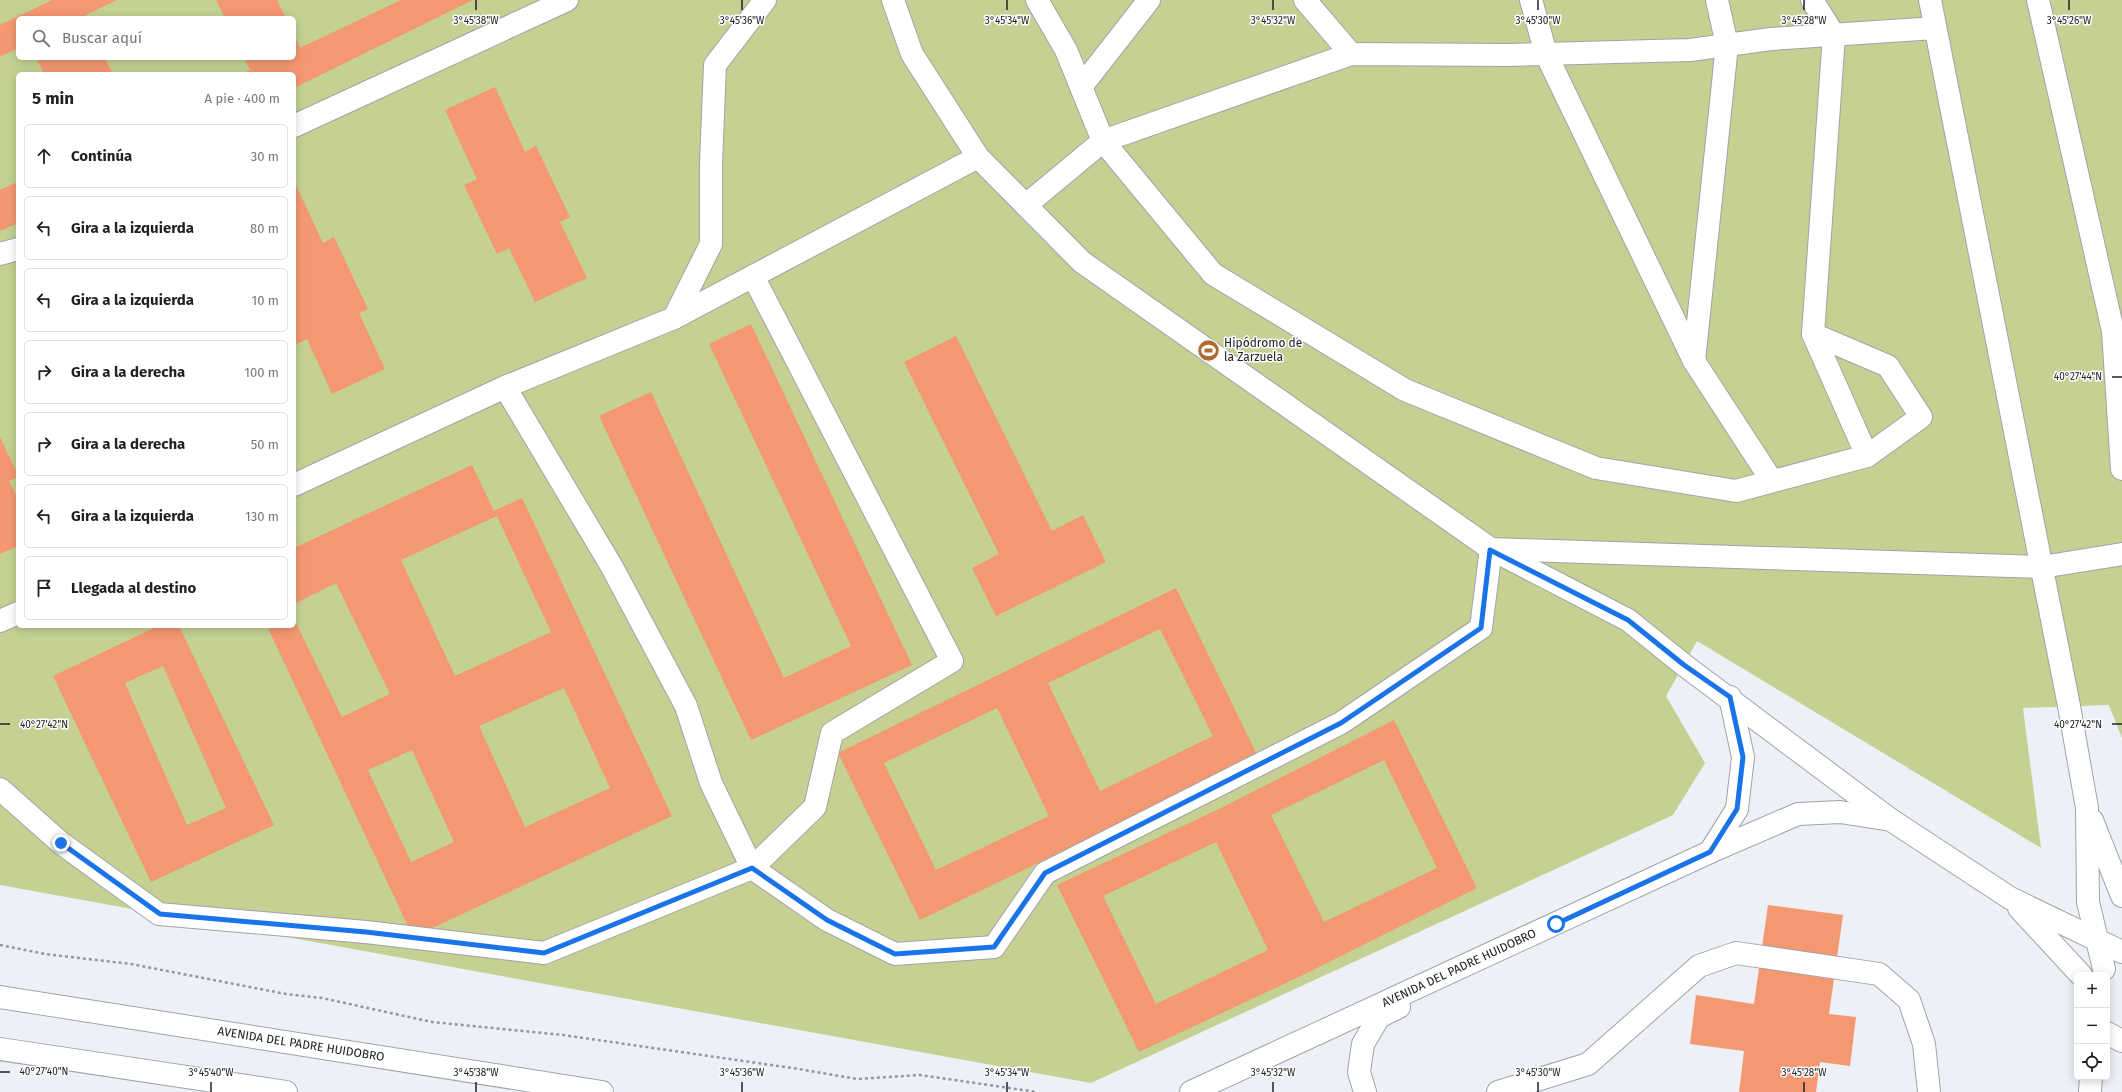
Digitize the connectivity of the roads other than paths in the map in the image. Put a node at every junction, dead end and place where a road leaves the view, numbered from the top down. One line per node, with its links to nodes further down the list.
1 (567, 0): 18 (main road)
2 (765, 0): 25 (main road)
3 (893, 0): 20 (main road)
4 (1037, 0): 17 (main road)
5 (1149, 0): 17 (main road)
6 (1305, 0): 15 (main road)
7 (1531, 0): 16 (main road)
8 (1717, 0): 14 (main road)
9 (1812, 0): 13 (main road)
10 (1930, 0): 12 (main road)
11 (2038, 0): 30 (main road)
12 (1935, 28): 13 (main road); 35 (main road)
13 (1834, 35): 14 (main road); 26 (main road)
14 (1727, 45): 16 (main road); 27 (main road)
15 (1352, 54): 16 (main road); 19 (main road)
16 (1546, 54): 27 (main road)
17 (1081, 87): 19 (main road)
18 (296, 125)
19 (1103, 141): 21 (main road); 31 (main road)
20 (978, 157): 21 (main road); 24 (main road)
21 (1026, 206): 33 (main road)
22 (16, 250): 23 (main road)
23 (0, 254)
24 (753, 276): 25 (main road); 43 (main road)
25 (674, 318): 28 (main road)
26 (1812, 334): 29 (main road); 29 (main road)
27 (1694, 361): 31 (main road)
28 (505, 388): 32 (main road); 43 (main road)
29 (1866, 456): 31 (main road)
30 (2122, 468)
31 (1772, 481)
32 (296, 484)
33 (1490, 550): 35 (main road); 38 (main road); 43 (main road)
34 (2122, 554): 35 (main road)
35 (2042, 567): 40 (main road)
36 (16, 614): 37 (main road)
37 (0, 621)
38 (1730, 697): 41 (main road); 42 (main road)
39 (0, 789): 43 (main road)
40 (2087, 808): 44 (main road); 47 (main road)
41 (1891, 820): 42 (main road, AVENIDA DEL PADRE HUIDOBRO); 45 (main road, AVENIDA DEL PADRE HUIDOBRO)
42 (1710, 852): 46 (main road, AVENIDA DEL PADRE HUIDOBRO)
43 (752, 868)
44 (2122, 896)
45 (2010, 898): 47 (main road, AVENIDA DEL PADRE HUIDOBRO); 50 (main road, AVENIDA DEL PADRE HUIDOBRO)
46 (1546, 928): 58 (main road, AVENIDA DEL PADRE HUIDOBRO); 59 (main road)
47 (2097, 941): 48 (main road, AVENIDA DEL PADRE HUIDOBRO); 49 (main road)
48 (2122, 952)
49 (2109, 968)
50 (2078, 972)
51 (0, 997): 57 (main road, AVENIDA DEL PADRE HUIDOBRO)
52 (2110, 1035): 53 (main road)
53 (2122, 1041)
54 (0, 1049): 56 (main road)
55 (2091, 1080): 62 (main road)
56 (286, 1092)
57 (602, 1092)
58 (1191, 1092)
59 (1365, 1092)
60 (1498, 1092): 61 (main road)
61 (1929, 1092)
62 (2090, 1092)

